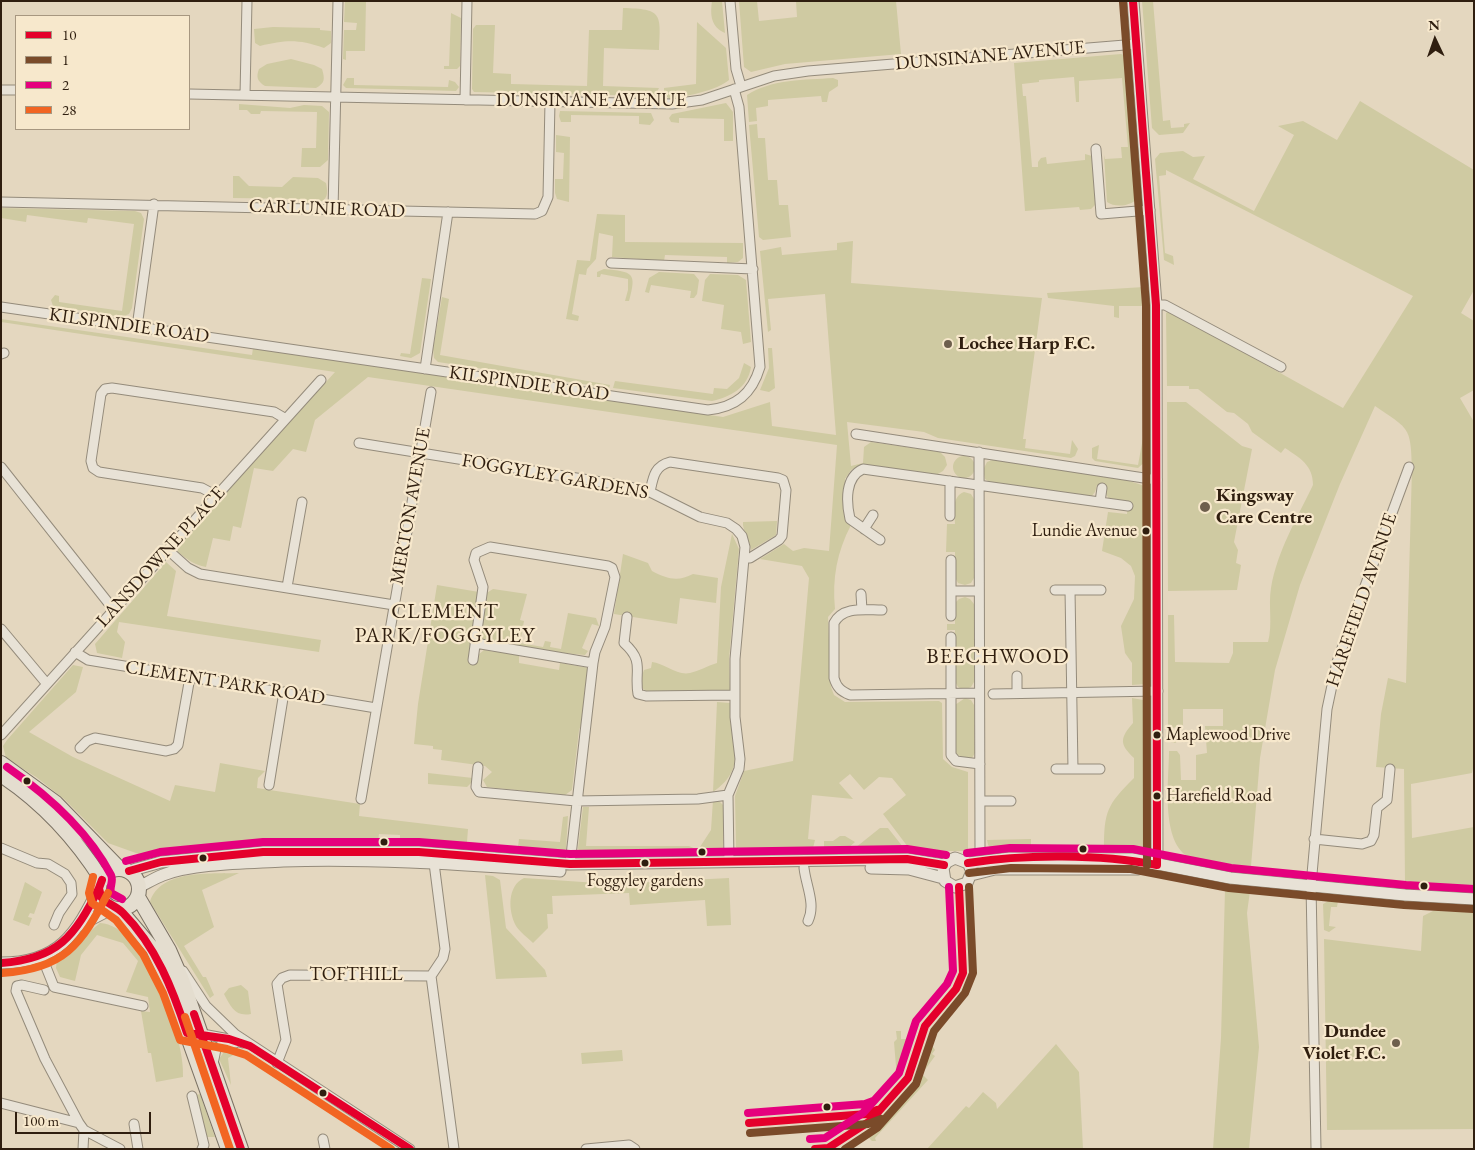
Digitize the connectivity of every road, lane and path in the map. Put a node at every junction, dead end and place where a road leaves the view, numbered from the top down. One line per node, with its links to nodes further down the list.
1 (247, 1): 11 (street)
2 (338, 1): 12 (street)
3 (467, 1): 13 (street)
4 (730, 1): 7 (street, KILSPINDIE ROAD)
5 (1133, 1): 6 (street)
6 (1137, 44): 7 (street, DUNSINANE AVENUE); 19 (street)
7 (738, 88): 14 (street, DUNSINANE AVENUE); 22 (street, KILSPINDIE ROAD)
8 (1, 90): 9 (street)
9 (15, 90)
10 (190, 94): 11 (street, DUNSINANE AVENUE)
11 (245, 95): 12 (street, DUNSINANE AVENUE)
12 (335, 97): 13 (street, DUNSINANE AVENUE); 18 (street)
13 (465, 100): 14 (street, DUNSINANE AVENUE)
14 (550, 102): 20 (street, CARLUNIE ROAD)
15 (1096, 149): 19 (street)
16 (1, 202): 17 (street, CARLUNIE ROAD)
17 (154, 204): 18 (street, CARLUNIE ROAD); 25 (street)
18 (333, 210): 20 (street, CARLUNIE ROAD)
19 (1150, 210): 23 (street)
20 (448, 212): 27 (street)
21 (611, 263): 22 (street)
22 (753, 269): 27 (street, KILSPINDIE ROAD)
23 (1156, 306): 26 (street); 37 (street)
24 (1, 307): 25 (street, KILSPINDIE ROAD)
25 (137, 327): 27 (street, KILSPINDIE ROAD)
26 (1282, 367)
27 (425, 369)
28 (321, 380): 30 (street, LANSDOWNE PLACE)
29 (431, 392): 34 (street, MERTON AVENUE)
30 (286, 419): 42 (street, LANSDOWNE PLACE); 42 (street)
31 (856, 434): 33 (street)
32 (359, 443): 34 (street, FOGGYLEY GARDENS)
33 (979, 452): 37 (street); 39 (street)
34 (419, 453): 41 (street, FOGGYLEY GARDENS); 60 (street, MERTON AVENUE)
35 (1, 467): 61 (street)
36 (1409, 467): 100 (street, HAREFIELD AVENUE)
37 (1157, 480): 75 (street)
38 (950, 481): 39 (street); 47 (street); 48 (street)
39 (979, 485): 44 (street); 58 (street)
40 (1102, 488): 44 (street)
41 (650, 492): 51 (street, FOGGYLEY GARDENS); 51 (street)
42 (217, 496): 50 (street, LANSDOWNE PLACE)
43 (302, 502): 53 (street)
44 (1100, 502): 45 (street)
45 (1128, 506)
46 (873, 515): 48 (street)
47 (950, 516)
48 (864, 528): 49 (street)
49 (880, 540)
50 (168, 550): 53 (street); 61 (street, LANSDOWNE PLACE)
51 (744, 558): 82 (street, FOGGYLEY GARDENS)
52 (951, 560): 57 (street)
53 (287, 587): 60 (street)
54 (1055, 590): 55 (street)
55 (1070, 590): 56 (street); 77 (street)
56 (1101, 590)
57 (951, 591): 58 (street); 64 (street)
58 (979, 591): 78 (street)
59 (861, 594): 62 (street)
60 (394, 605): 83 (street, MERTON AVENUE)
61 (114, 610): 69 (street, LANSDOWNE PLACE)
62 (862, 610): 63 (street); 80 (street)
63 (882, 610)
64 (951, 616)
65 (628, 617): 82 (street)
66 (1, 629): 74 (street)
67 (951, 637): 80 (street)
68 (475, 644): 70 (street); 71 (street); 71 (street)
69 (75, 652): 73 (street, CLEMENT PARK ROAD); 74 (street, LANSDOWNE PLACE)
70 (472, 660)
71 (593, 663): 97 (street)
72 (1017, 676): 79 (street)
73 (190, 677): 76 (street, CLEMENT PARK ROAD); 85 (street)
74 (47, 684): 84 (street, LANSDOWNE PLACE)
75 (1158, 691): 77 (street); 108 (street)
76 (284, 692): 83 (street, CLEMENT PARK ROAD); 94 (street)
77 (1072, 692): 79 (street); 91 (street)
78 (979, 693): 80 (street); 87 (street)
79 (1017, 693): 81 (street)
80 (951, 694): 87 (street)
81 (993, 694)
82 (734, 695): 95 (street, FOGGYLEY GARDENS)
83 (376, 708): 96 (street, MERTON AVENUE)
84 (1, 735)
85 (80, 748)
86 (1, 764): 110 (main road)
87 (980, 764): 99 (street)
88 (478, 767): 97 (street)
89 (1390, 768): 100 (street)
90 (1056, 769): 91 (street)
91 (1073, 769): 92 (street)
92 (1100, 769)
93 (1, 776): 113 (main road)
94 (269, 785)
95 (728, 795): 97 (street); 103 (street, FOGGYLEY GARDENS)
96 (361, 798)
97 (576, 801): 106 (street)
98 (1011, 801): 99 (street)
99 (980, 802): 102 (street)
100 (1314, 839): 114 (street, HAREFIELD AVENUE)
101 (1, 848): 119 (street)
102 (980, 848)
103 (729, 862): 106 (street); 107 (street)
104 (434, 863): 109 (street); 115 (street); 124 (street)
105 (968, 863): 107 (street); 108 (street); 111 (street)
106 (570, 864): 110 (street)
107 (944, 865): 112 (street)
108 (1157, 865): 111 (street); 114 (street)
109 (804, 868): 112 (street); 118 (street)
110 (124, 870): 113 (main road); 115 (main road)
111 (972, 875): 112 (street)
112 (943, 878)
113 (101, 884): 117 (main road); 120 (street)
114 (1310, 885): 116 (street); 147 (street, HAREFIELD AVENUE)
115 (138, 892): 117 (main road); 121 (main road)
116 (1474, 900)
117 (116, 908): 120 (street); 127 (main road)
118 (808, 921)
119 (54, 925)
120 (80, 925): 122 (street)
121 (169, 950): 127 (main road); 128 (street)
122 (42, 957): 123 (street); 126 (street)
123 (1, 963)
124 (431, 976): 129 (street, TOFTHILL); 144 (street)
125 (44, 990): 134 (street)
126 (143, 1006)
127 (194, 1033): 128 (street); 130 (main road); 140 (main road)
128 (250, 1046): 129 (street); 130 (street)
129 (277, 1063): 143 (street)
130 (212, 1065): 141 (main road)
131 (192, 1096): 139 (street)
132 (1, 1103): 134 (street)
133 (134, 1124): 138 (street)
134 (82, 1127): 136 (street); 137 (street)
135 (323, 1139): 142 (street)
136 (83, 1149)
137 (120, 1149)
138 (138, 1149)
139 (202, 1149)
140 (228, 1149)
141 (241, 1149)
142 (325, 1149)
143 (410, 1149)
144 (454, 1149)
145 (586, 1149): 146 (street)
146 (635, 1149)
147 (1316, 1149)

